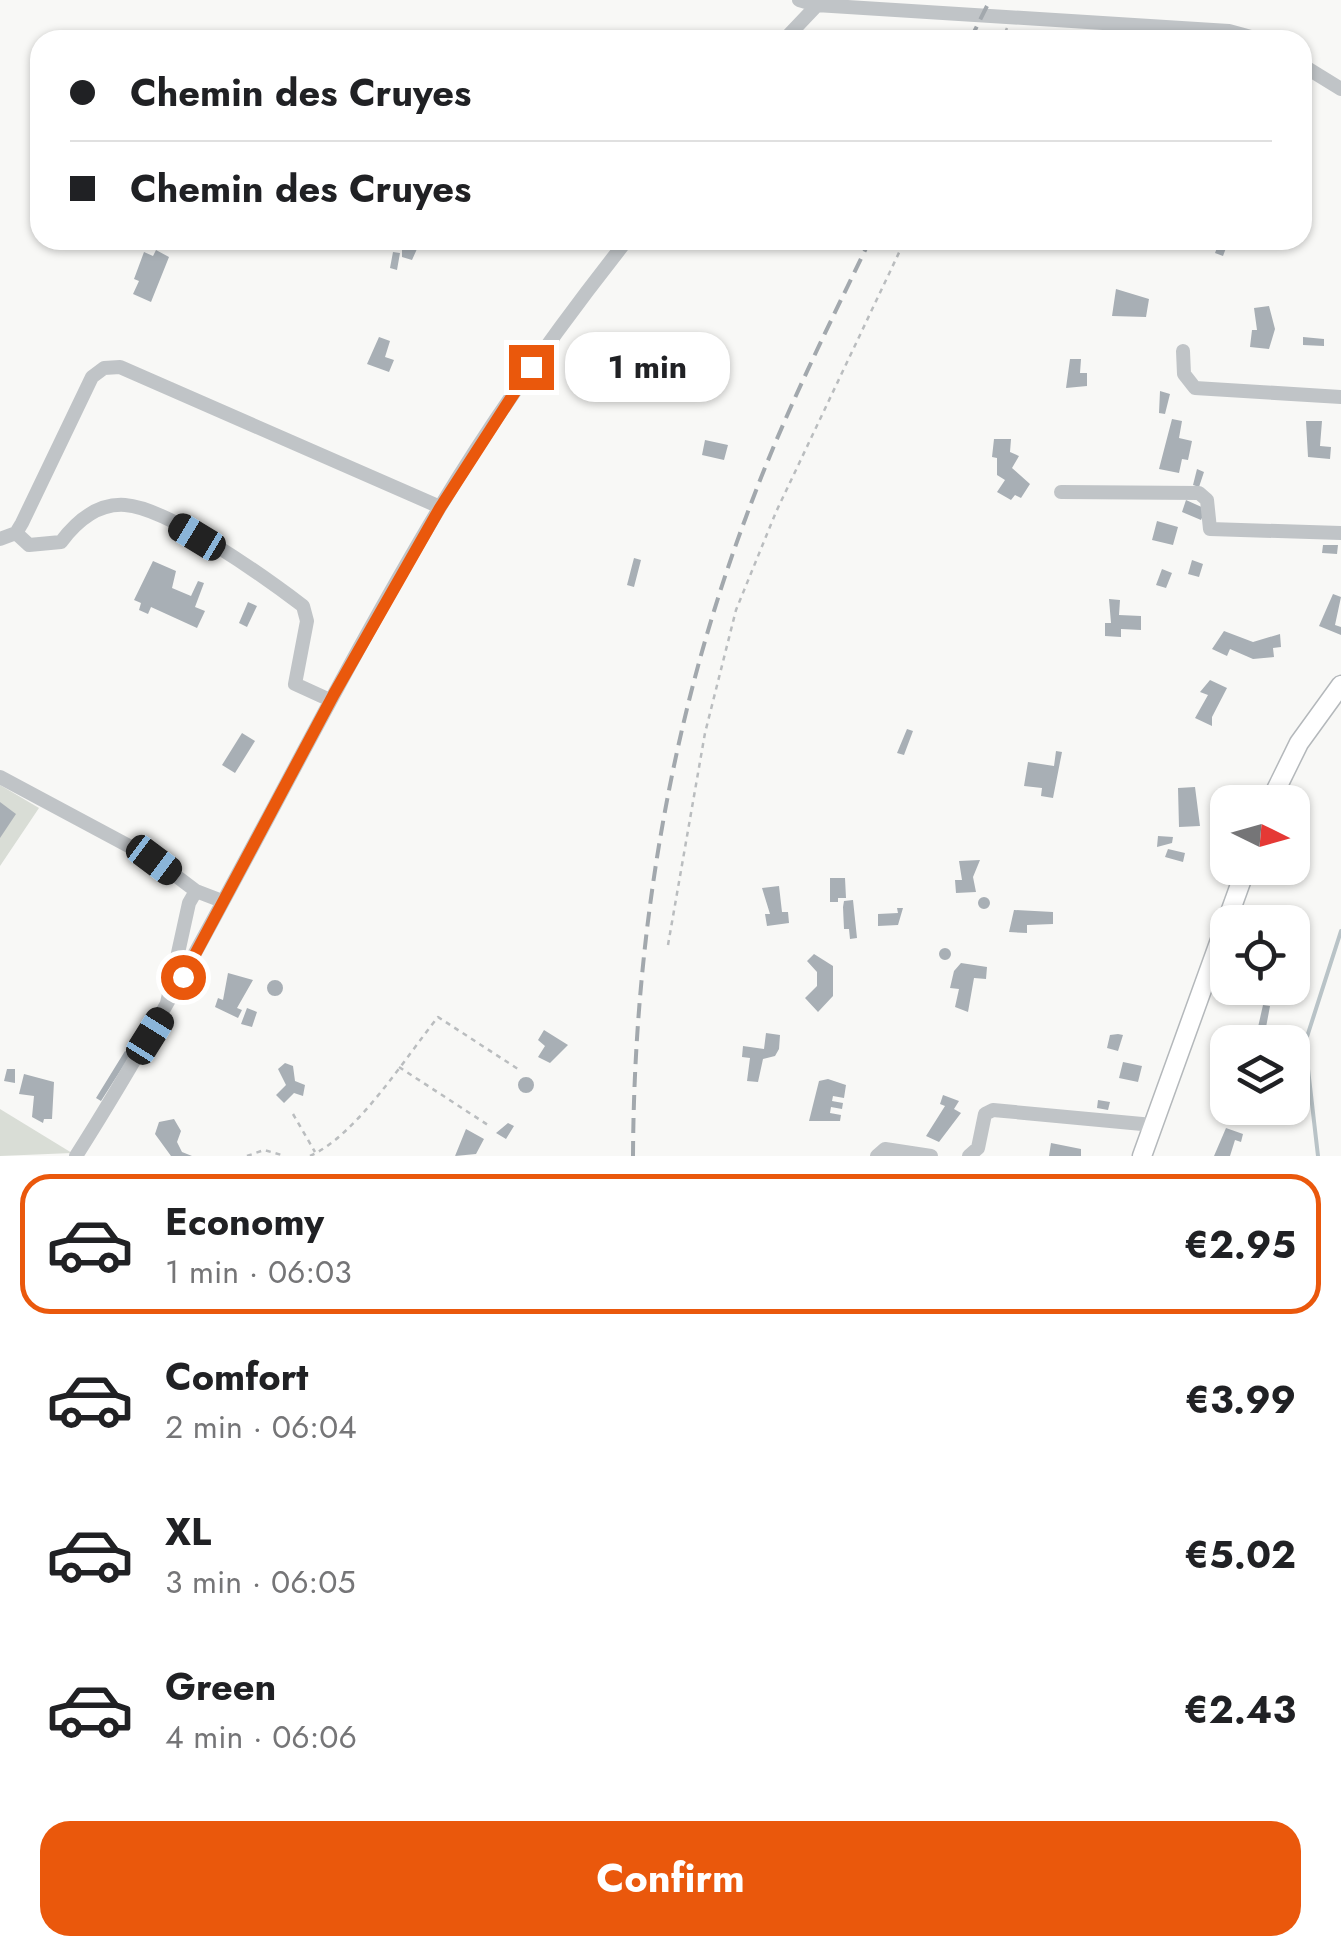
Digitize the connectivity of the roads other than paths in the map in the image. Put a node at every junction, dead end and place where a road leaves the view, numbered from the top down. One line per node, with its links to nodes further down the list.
1 (798, 0): 3 (street)
2 (1020, 0): 4 (street)
3 (819, 2): 4 (street); 5 (street)
4 (1011, 17): 6 (street)
5 (793, 30)
6 (1213, 30)
7 (1312, 71): 8 (street)
8 (1341, 89)
9 (619, 250): 13 (street)
10 (1183, 351): 11 (street)
11 (1341, 398)
12 (1061, 492): 15 (street)
13 (440, 508): 14 (street); 18 (street)
14 (16, 533): 16 (street); 18 (street)
15 (1341, 533)
16 (0, 539)
17 (1341, 685): 20 (main road)
18 (330, 700): 23 (street)
19 (0, 777): 22 (street)
20 (1278, 785)
21 (1240, 885): 25 (main road)
22 (196, 891): 23 (street); 24 (street)
23 (222, 901): 24 (street)
24 (167, 1009): 26 (street)
25 (1153, 1125): 29 (street); 30 (main road)
26 (76, 1156)
27 (877, 1156): 28 (street)
28 (931, 1156)
29 (969, 1156)
30 (1142, 1156)

